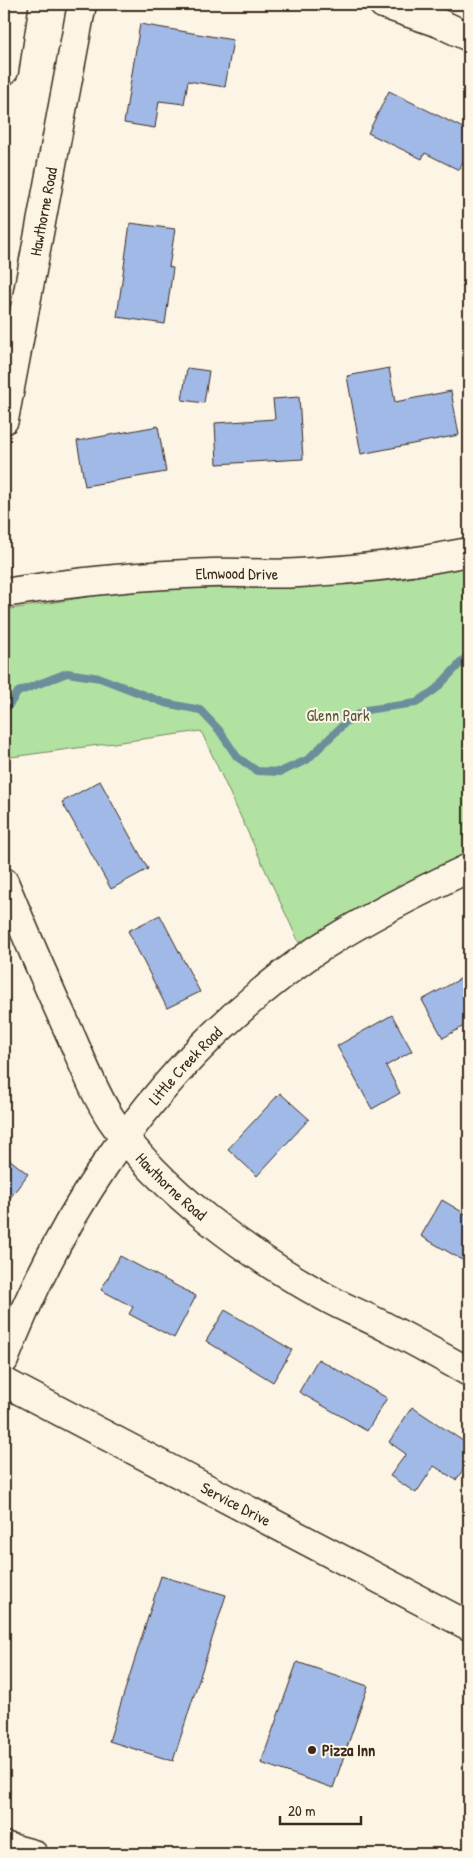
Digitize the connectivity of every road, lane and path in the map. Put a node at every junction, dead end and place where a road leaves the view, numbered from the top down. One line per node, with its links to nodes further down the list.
1 (14, 4): 7 (street)
2 (82, 4): 8 (street, Hawthorne Road)
3 (383, 4): 5 (street)
4 (446, 4): 5 (street)
5 (416, 15): 6 (street)
6 (469, 37)
7 (4, 71)
8 (4, 420)
9 (469, 552): 10 (street, Elmwood Drive)
10 (4, 593)
11 (469, 868): 13 (street, Little Creek Road)
12 (4, 882): 13 (street, Hawthorne Road)
13 (124, 1137): 14 (street, Little Creek Road); 15 (street, Hawthorne Road)
14 (4, 1360)
15 (469, 1372)
16 (4, 1382): 17 (street, Service Drive)
17 (469, 1626)
18 (4, 1846): 19 (street)
19 (33, 1854)

